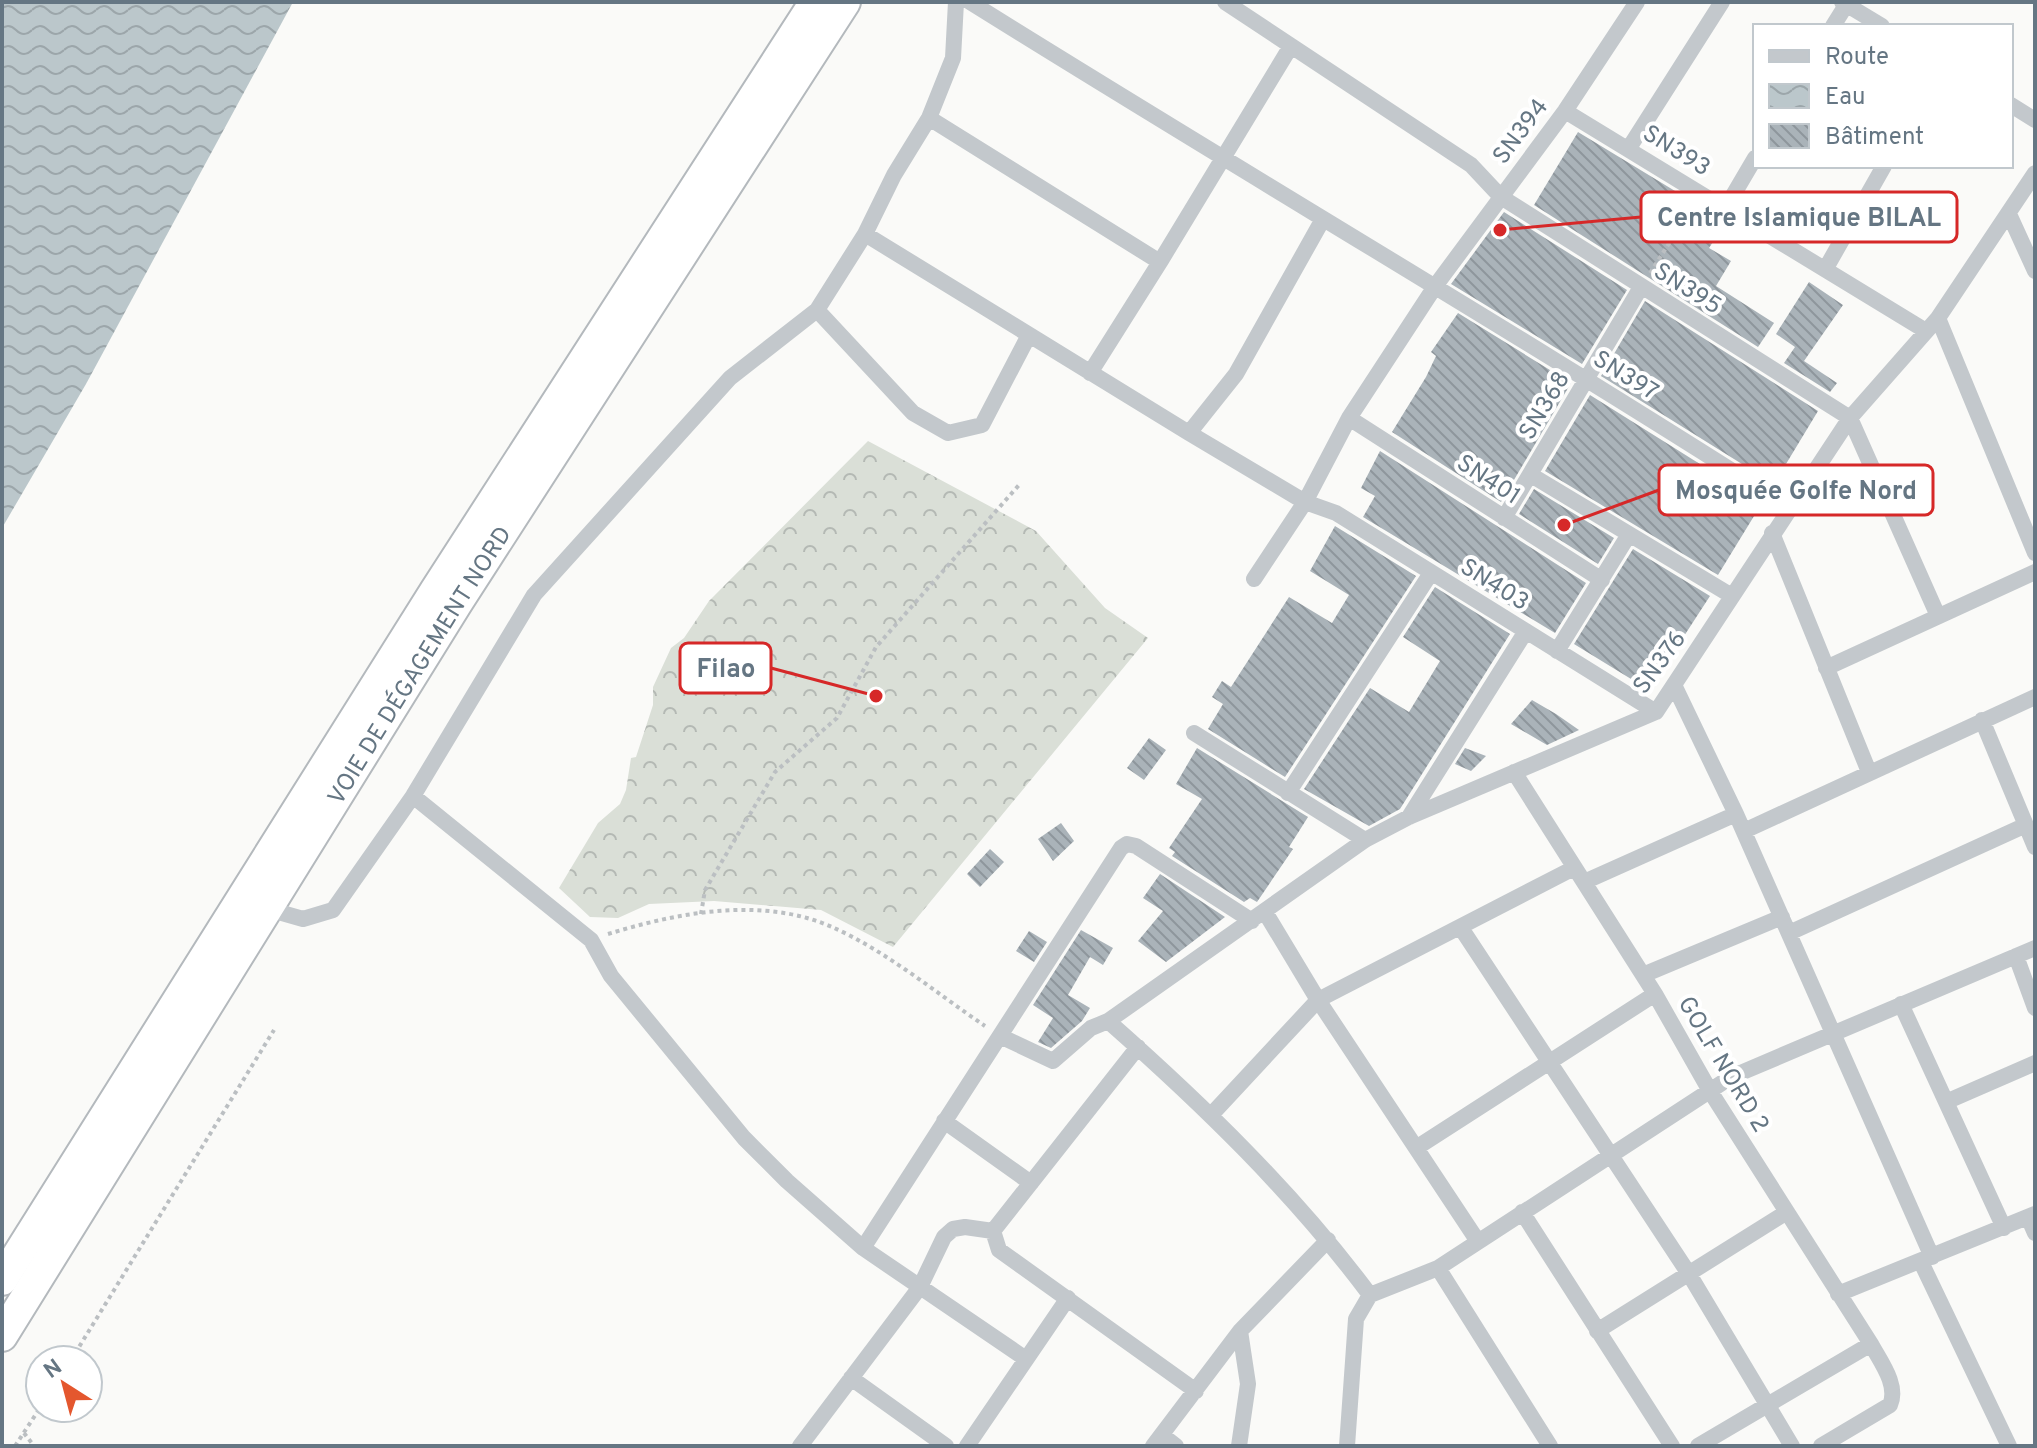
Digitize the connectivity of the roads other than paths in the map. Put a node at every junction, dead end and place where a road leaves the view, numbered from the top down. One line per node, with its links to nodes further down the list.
1 (815, 2): 108 (highway, VOIE DE DÉGAGEMENT NORD)
2 (845, 2): 72 (highway, VOIE DE DÉGAGEMENT NORD)
3 (956, 2): 14 (street)
4 (970, 2): 17 (street, SN397)
5 (1225, 2): 11 (street, SN395)
6 (1637, 2): 13 (street, SN394)
7 (1722, 2): 16 (street)
8 (1845, 3): 9 (street); 10 (street)
9 (1834, 24)
10 (1879, 24)
11 (1291, 46): 17 (street); 21 (street, SN395)
12 (2013, 106): 15 (street)
13 (1565, 111): 16 (street, SN393); 21 (street, SN394)
14 (929, 118): 25 (street); 26 (street)
15 (2035, 120)
16 (1629, 148): 22 (street, SN393)
17 (1221, 158): 24 (street, SN397); 26 (street)
18 (1753, 161): 22 (street)
19 (1883, 168): 27 (street)
20 (2035, 173): 23 (street, SN376)
21 (1501, 197): 29 (street, SN394); 30 (street, SN395)
22 (1725, 209): 27 (street, SN393)
23 (2009, 214): 28 (street); 32 (street, SN376)
24 (1323, 219): 29 (street, SN397); 38 (street)
25 (865, 234): 31 (street); 33 (street, SN403)
26 (1160, 262): 34 (street)
27 (1826, 268): 32 (street, SN393)
28 (2035, 271)
29 (1436, 285): 35 (street, SN397); 36 (street, SN394)
30 (1641, 287): 35 (street, SN368); 37 (street, SN395)
31 (817, 310): 33 (street); 64 (street)
32 (1932, 325): 37 (street, SN376); 42 (street)
33 (1029, 335): 34 (street, SN403)
34 (1090, 373): 38 (street, SN403)
35 (1588, 378): 39 (street, SN368); 41 (street, SN397)
36 (1349, 418): 40 (street, SN394); 43 (street, SN401)
37 (1850, 418): 41 (street, SN376); 52 (street)
38 (1189, 433): 40 (street, SN403)
39 (1531, 475): 43 (street, SN368); 45 (street)
40 (1305, 502): 48 (street, SN403); 49 (street, SN394)
41 (1789, 507): 44 (street, SN376)
42 (2028, 514): 46 (street)
43 (1504, 518): 50 (street, SN401)
44 (1772, 533): 51 (street, SN376); 55 (street)
45 (1628, 536): 50 (street); 51 (street)
46 (2035, 553)
47 (2035, 572): 52 (street)
48 (1431, 573): 53 (street, SN403); 63 (street)
49 (1254, 579)
50 (1602, 580): 54 (street)
51 (1732, 596): 56 (street, SN376)
52 (1938, 616): 55 (street)
53 (1526, 631): 54 (street, SN403); 66 (street)
54 (1557, 651): 58 (street, SN403)
55 (1826, 668): 62 (street)
56 (1675, 687): 58 (street, SN376); 65 (street)
57 (2035, 697): 59 (street)
58 (1656, 712): 61 (street, SN376)
59 (1982, 720): 62 (street); 67 (street)
60 (1194, 733): 63 (street)
61 (1514, 772): 66 (street, SN376); 71 (street, GOLF NORD 2)
62 (1869, 772): 68 (street)
63 (1288, 793): 69 (street)
64 (413, 796): 72 (street); 104 (street)
65 (1736, 814): 68 (street); 71 (street)
66 (1409, 817): 69 (street, SN376)
67 (2026, 825): 70 (street); 76 (street)
68 (1744, 831): 74 (street)
69 (1365, 840): 73 (street, SN376)
70 (2035, 847)
71 (1579, 875): 75 (street); 79 (street, GOLF NORD 2)
72 (268, 909): 115 (highway, VOIE DE DÉGAGEMENT NORD)
73 (1259, 916): 81 (street); 84 (street, SN376); 86 (street)
74 (1782, 917): 76 (street); 79 (street)
75 (1461, 928): 81 (street); 88 (street)
76 (1789, 933): 85 (street)
77 (2035, 948): 78 (street)
78 (2016, 956): 82 (street); 83 (street)
79 (1643, 975): 80 (street, GOLF NORD 2)
80 (1655, 994): 88 (street); 90 (street, GOLF NORD 2)
81 (1318, 1000): 92 (street); 94 (street)
82 (1901, 1004): 85 (street); 91 (street)
83 (2035, 1008)
84 (1108, 1021): 86 (street, SN376); 87 (street)
85 (1833, 1034): 90 (street); 105 (street)
86 (1000, 1036): 93 (street)
87 (1138, 1047): 92 (street); 96 (street)
88 (1549, 1063): 94 (street); 95 (street)
89 (2035, 1063): 91 (street)
90 (1710, 1091): 95 (street); 98 (street, GOLF NORD 2)
91 (1948, 1101): 100 (street)
92 (1212, 1114): 102 (street)
93 (944, 1121): 96 (street); 104 (street)
94 (1416, 1148): 103 (street)
95 (1609, 1156): 97 (street); 107 (street)
96 (1031, 1183): 101 (street)
97 (1522, 1212): 103 (street); 114 (street)
98 (1787, 1212): 107 (street); 110 (street, GOLF NORD 2)
99 (2033, 1221): 100 (street)
100 (2004, 1228): 105 (street)
101 (993, 1231): 109 (street); 112 (street)
102 (1328, 1240): 111 (street); 113 (street)
103 (1477, 1240): 106 (street)
104 (863, 1248): 109 (street)
105 (1926, 1259): 110 (street); 133 (street)
106 (1438, 1268): 111 (street); 128 (street)
107 (1689, 1274): 114 (street); 120 (street)
108 (2, 1280)
109 (920, 1287): 117 (street); 118 (street)
110 (1838, 1294): 116 (street, GOLF NORD 2)
111 (1370, 1295): 127 (street)
112 (1068, 1298): 117 (street); 119 (street)
113 (1240, 1331): 119 (street); 126 (street)
114 (1597, 1331): 129 (street)
115 (2, 1336)
116 (1871, 1344): 120 (street); 132 (street, GOLF NORD 2)
117 (1026, 1359): 124 (street)
118 (851, 1378): 122 (street); 123 (street)
119 (1196, 1391): 121 (street)
120 (1769, 1406): 130 (street); 131 (street)
121 (1158, 1440): 125 (street)
122 (800, 1446)
123 (946, 1446)
124 (967, 1446)
125 (1176, 1446)
126 (1239, 1446)
127 (1347, 1446)
128 (1550, 1446)
129 (1672, 1446)
130 (1698, 1446)
131 (1792, 1446)
132 (1821, 1446)
133 (2009, 1446)

